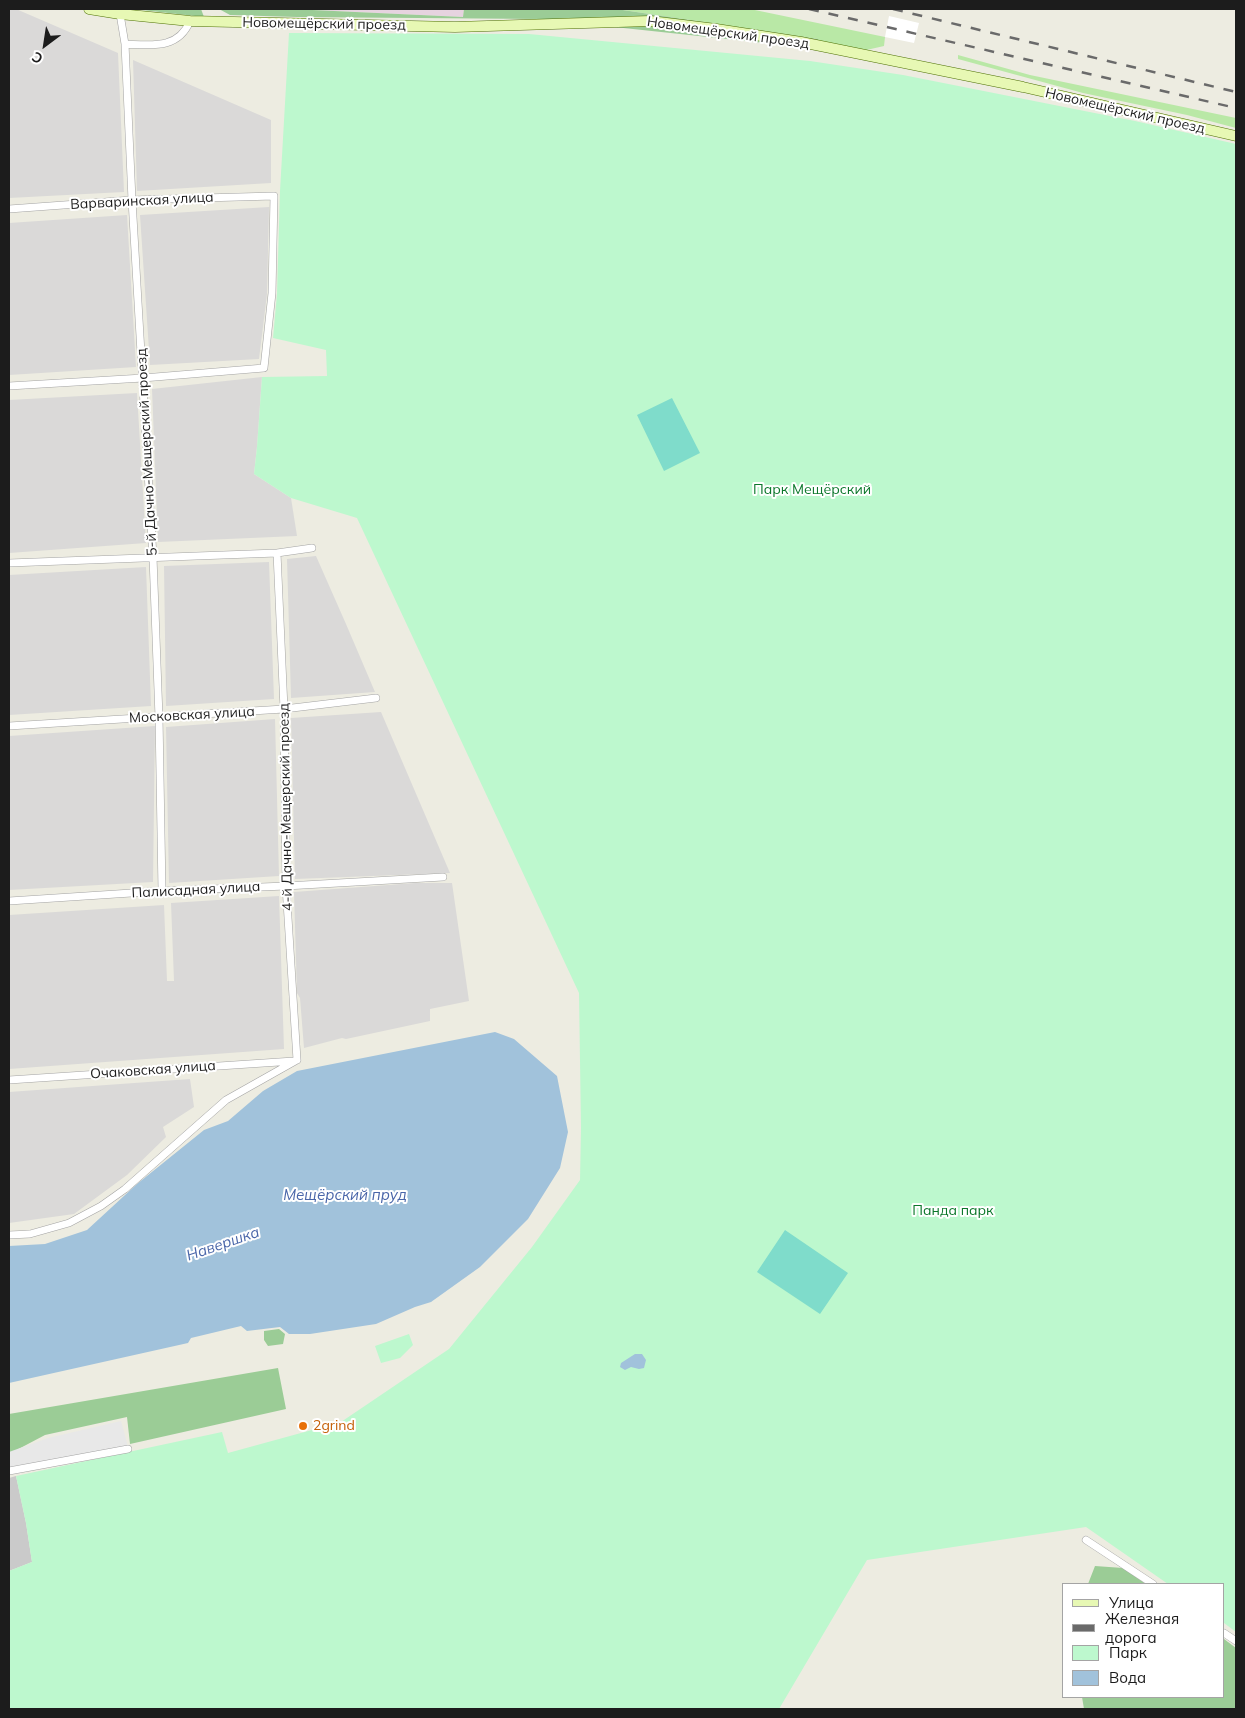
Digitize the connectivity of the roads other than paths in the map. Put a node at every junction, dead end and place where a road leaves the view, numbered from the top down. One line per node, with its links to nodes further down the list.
1 (89, 9): 2 (street, Новомещёрский проезд)
2 (120, 14): 3 (street, Новомещёрский проезд); 4 (street, 5-й Дачно-Мещерский проезд)
3 (190, 21): 4 (street); 5 (street, Новомещёрский проезд)
4 (125, 44): 6 (street, 5-й Дачно-Мещерский проезд)
5 (1236, 136)
6 (132, 200): 7 (street, Варваринская улица); 8 (street, 5-й Дачно-Мещерский проезд); 8 (street, Варваринская улица)
7 (9, 209)
8 (143, 378): 9 (street); 12 (street, 5-й Дачно-Мещерский проезд)
9 (9, 386)
10 (312, 548): 11 (street)
11 (277, 553): 12 (street); 15 (street, 4-й Дачно-Мещерский проезд)
12 (153, 557): 13 (street); 16 (street, 5-й Дачно-Мещерский проезд)
13 (9, 564)
14 (376, 698): 15 (street, Московская улица)
15 (284, 709): 16 (street, Московская улица); 19 (street, 4-й Дачно-Мещерский проезд)
16 (158, 717): 17 (street, Московская улица); 20 (street, 5-й Дачно-Мещерский проезд)
17 (9, 726)
18 (444, 877): 19 (street, Палисадная улица)
19 (286, 886): 20 (street, Палисадная улица); 22 (street, 4-й Дачно-Мещерский проезд)
20 (162, 891): 21 (street, Палисадная улица)
21 (9, 901)
22 (297, 1060): 23 (street, Очаковская улица); 24 (street)
23 (9, 1080)
24 (9, 1235)
25 (128, 1448): 26 (street)
26 (9, 1471)
27 (1086, 1540): 28 (street)
28 (1151, 1583)
29 (1225, 1634): 30 (street)
30 (1236, 1641)

